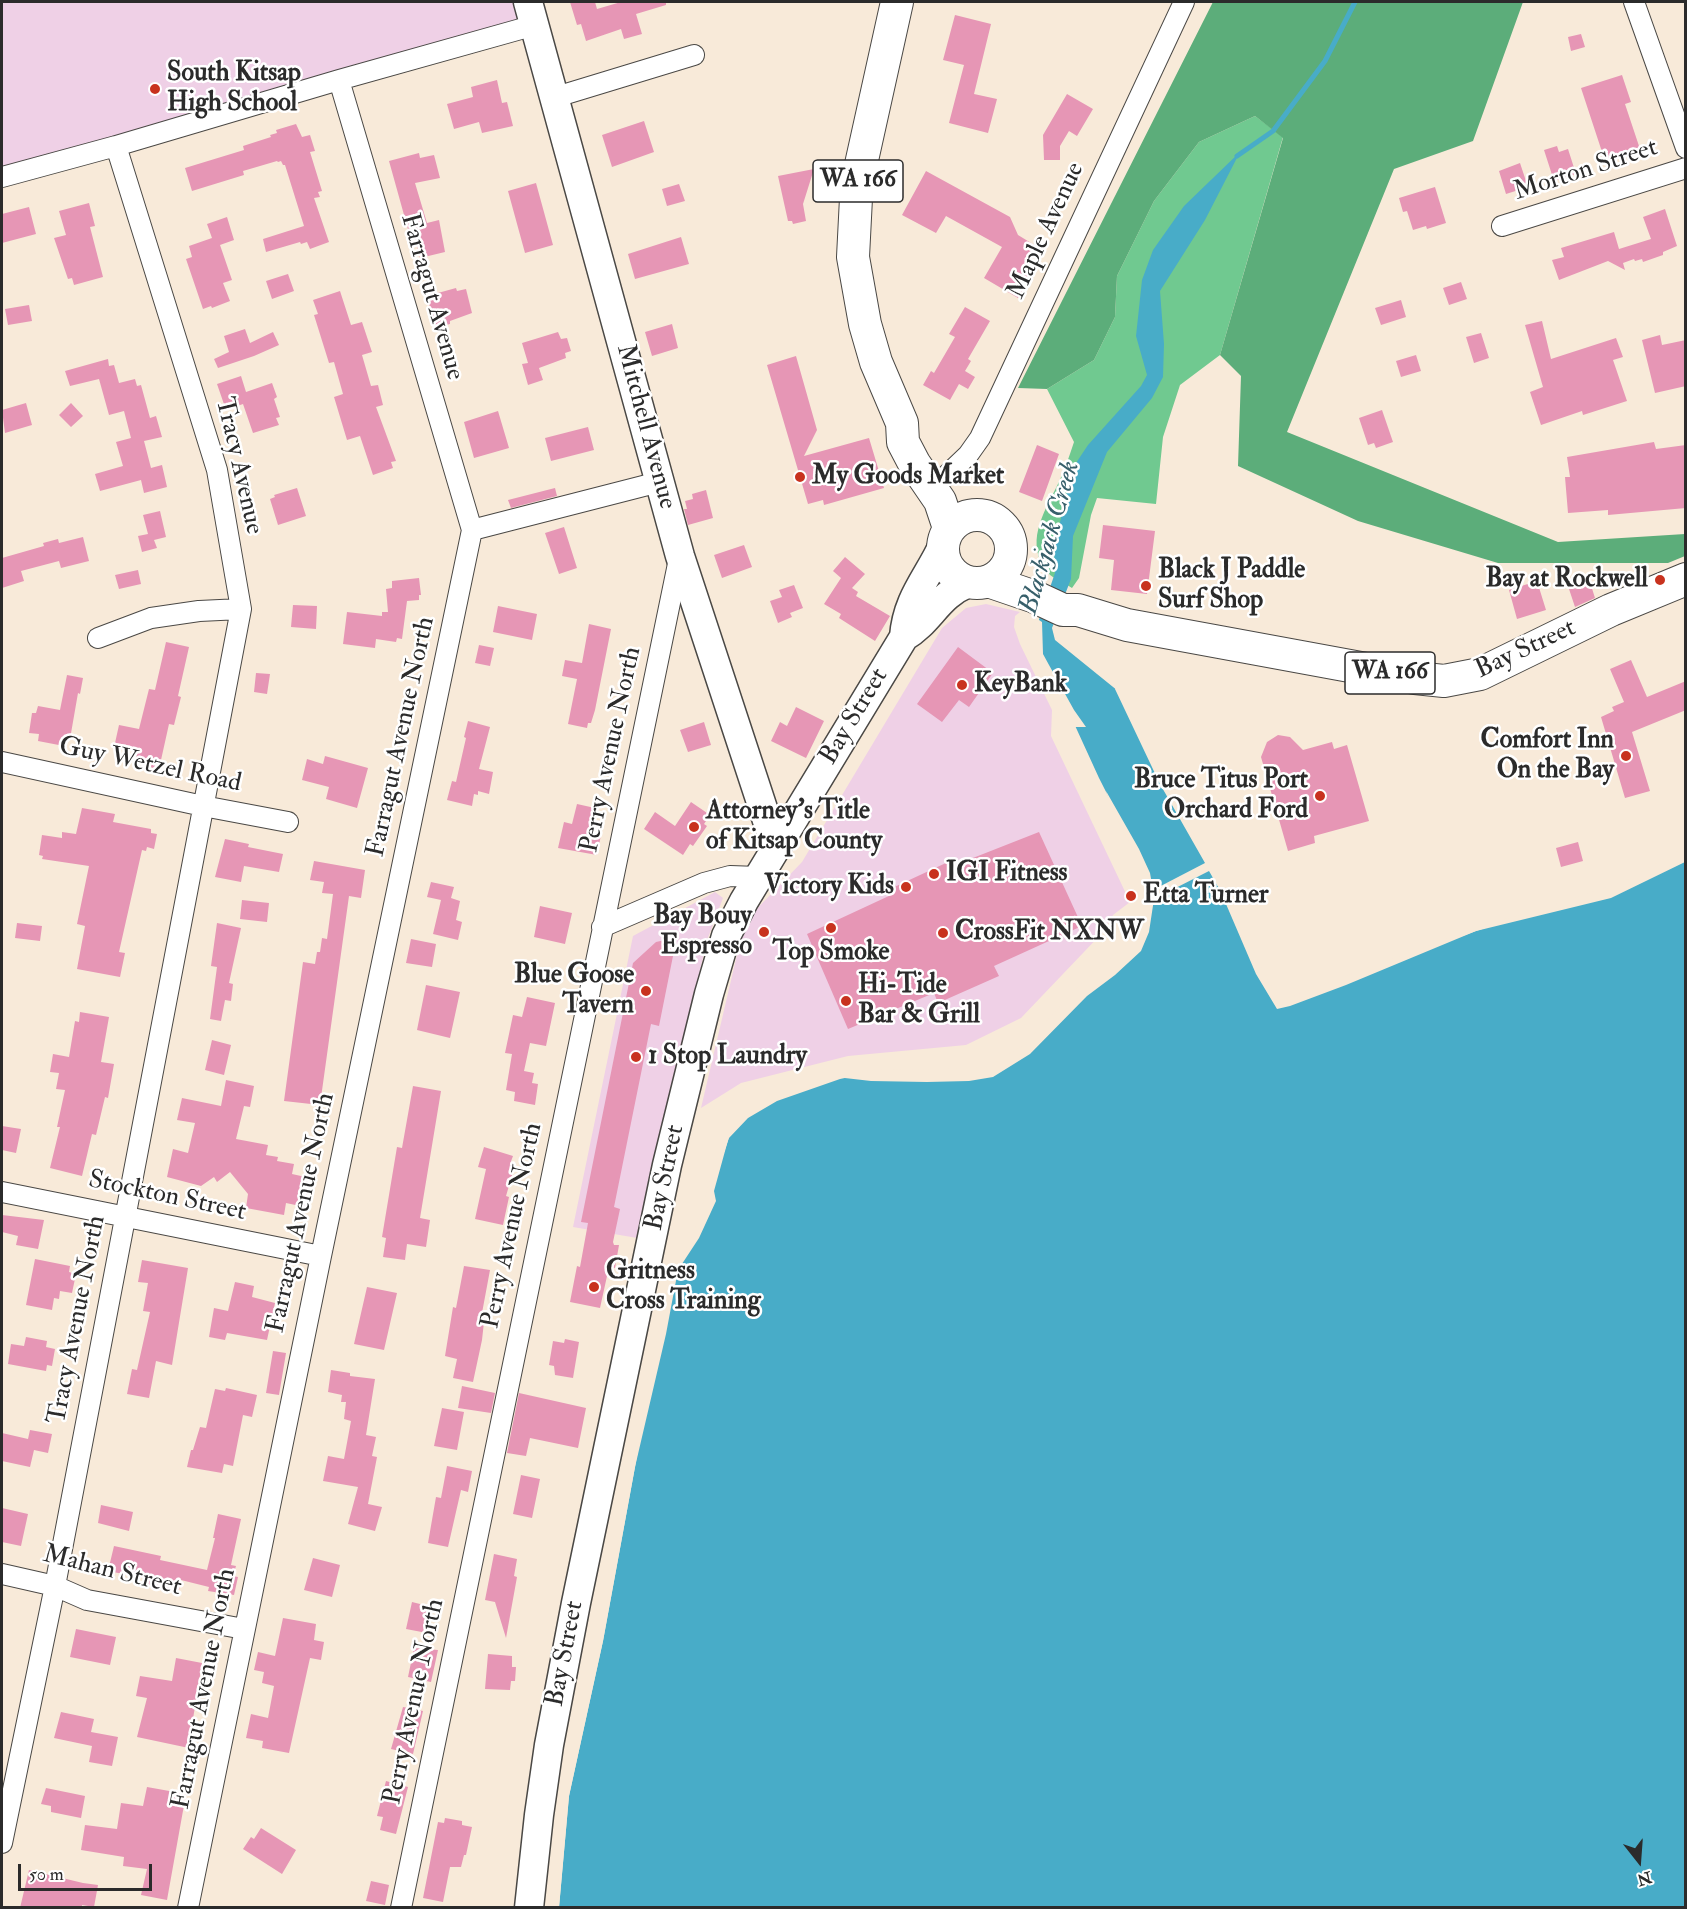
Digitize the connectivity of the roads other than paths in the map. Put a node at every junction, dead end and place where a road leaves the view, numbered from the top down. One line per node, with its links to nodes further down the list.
1 (897, 2): 13 (main road, WA 166)
2 (1184, 2): 14 (street, Maple Avenue)
3 (1634, 2): 9 (street)
4 (531, 13): 6 (street); 7 (main road, Mitchell Avenue)
5 (694, 55): 7 (street)
6 (339, 80): 8 (street); 17 (street, Farragut Avenue)
7 (556, 97): 15 (main road, Mitchell Avenue)
8 (116, 146): 11 (street); 24 (street, Tracy Avenue)
9 (1686, 148)
10 (1686, 168): 12 (street, Morton Street)
11 (2, 177)
12 (1502, 226)
13 (902, 423): 14 (main road, WA 166); 18 (main road, WA 166)
14 (946, 476): 16 (main road, WA 166)
15 (659, 482): 17 (street); 20 (main road, Mitchell Avenue)
16 (981, 514): 18 (main road); 19 (main road, WA 166)
17 (472, 530): 35 (street, Farragut Avenue North)
18 (946, 536): 22 (main road, WA 166); 25 (main road, Bay Street)
19 (1010, 551): 22 (main road); 23 (main road, Bay Street / WA 166)
20 (680, 555): 30 (main road, Mitchell Avenue); 32 (street, Perry Avenue North)
21 (1686, 579): 23 (main road, Bay Street / WA 166)
22 (980, 582): 23 (main road, Bay Street / WA 166); 25 (main road, Bay Street)
23 (1039, 590)
24 (241, 609): 26 (street); 28 (street, Tracy Avenue)
25 (904, 637): 30 (main road, Bay Street)
26 (98, 638)
27 (2, 762): 28 (street, Guy Wetzel Road)
28 (203, 806): 29 (street, Guy Wetzel Road); 34 (street, Tracy Avenue North)
29 (288, 822)
30 (776, 848): 31 (main road, Bay Street)
31 (758, 878): 32 (street); 42 (main road, Bay Street)
32 (602, 927): 41 (street, Perry Avenue North)
33 (2, 1192): 34 (street, Stockton Street)
34 (125, 1215): 35 (street, Stockton Street); 37 (street, Tracy Avenue North)
35 (321, 1256): 38 (street, Farragut Avenue North)
36 (2, 1574): 37 (street, Mahan Street)
37 (55, 1586): 38 (street, Mahan Street); 39 (street, Tracy Avenue North)
38 (244, 1629): 40 (street, Farragut Avenue North)
39 (2, 1843)
40 (188, 1908)
41 (401, 1908)
42 (529, 1908)

